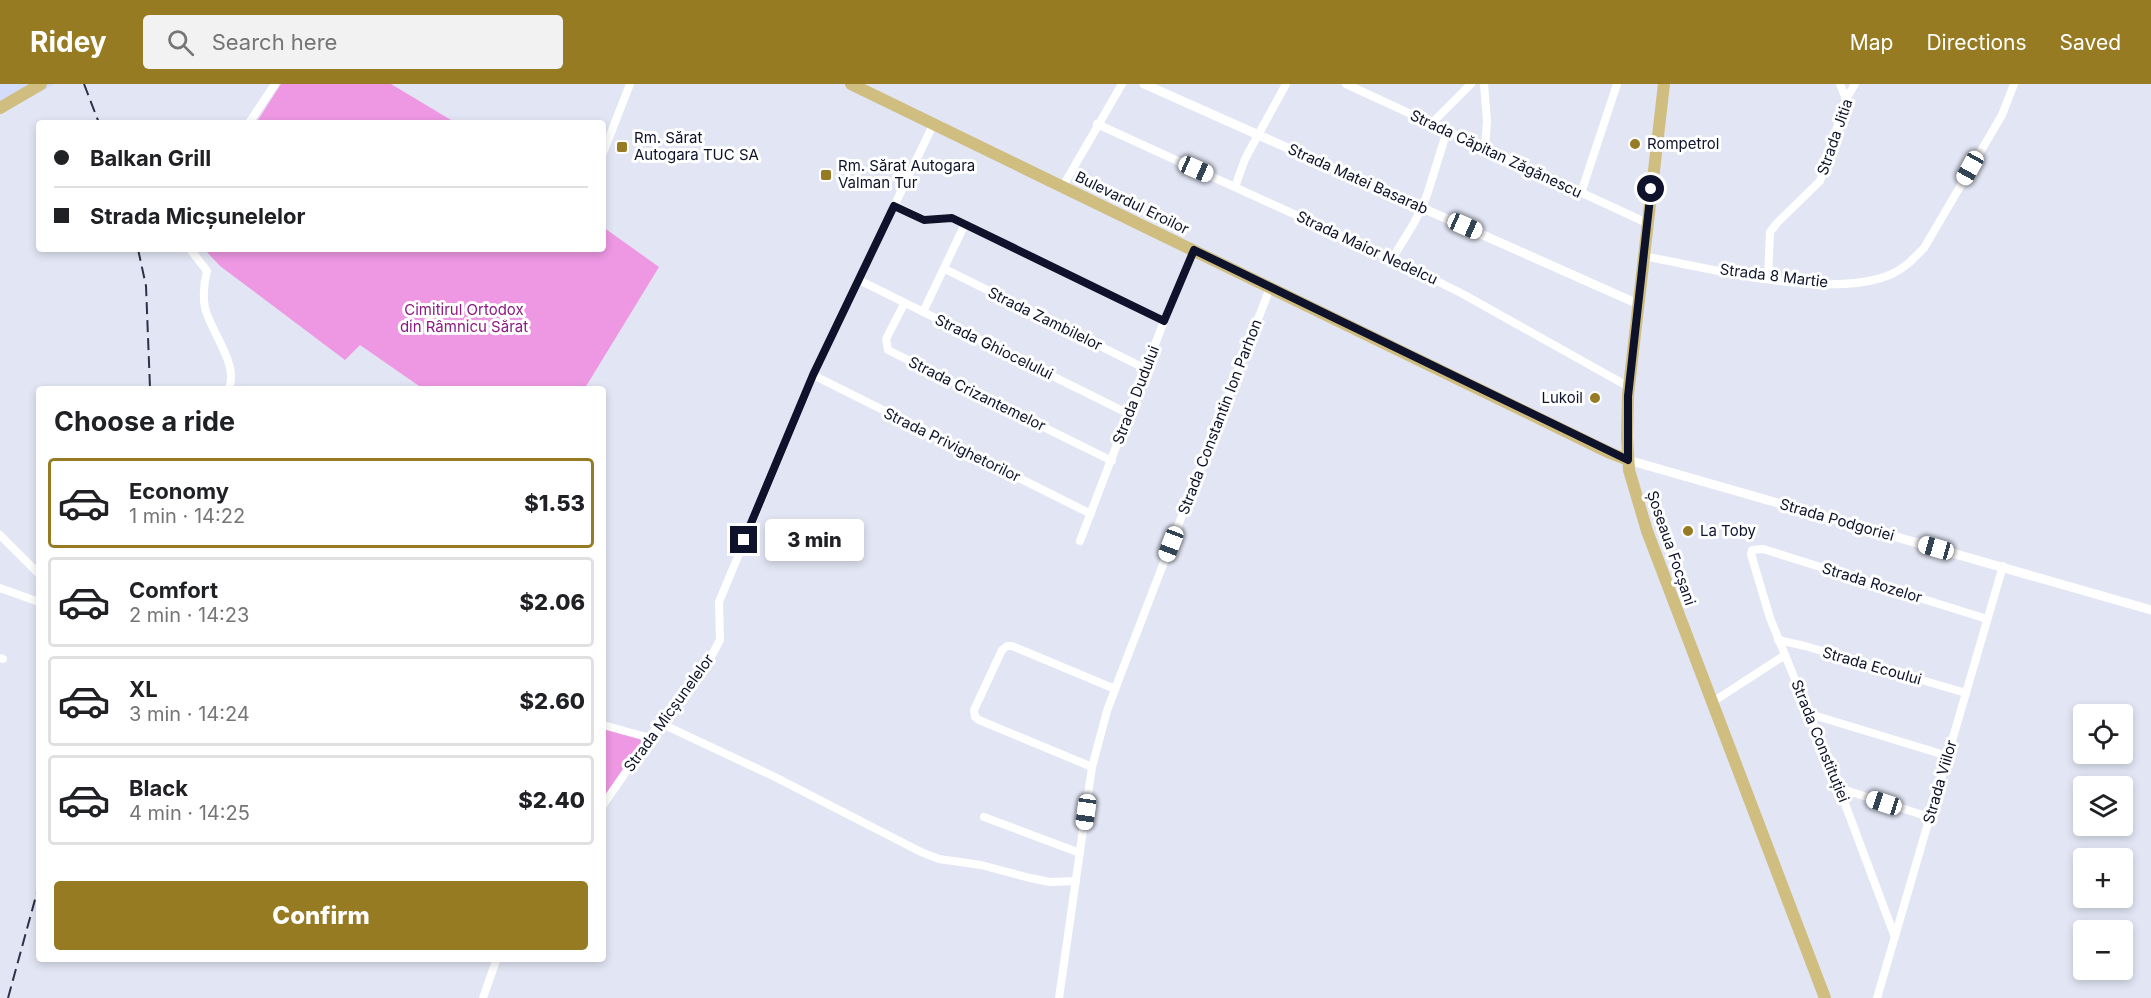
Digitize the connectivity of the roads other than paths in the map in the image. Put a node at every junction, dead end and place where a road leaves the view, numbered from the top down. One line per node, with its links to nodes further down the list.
1 (42, 84): 17 (main road)
2 (275, 84): 18 (street)
3 (630, 84): 24 (street)
4 (850, 84): 19 (main road, Bulevardul Eroilor)
5 (1122, 84): 21 (street)
6 (1144, 84): 23 (street, Strada Matei Basarab)
7 (1286, 84): 23 (street)
8 (1346, 84): 20 (street, Strada Căpitan Zăgănescu)
9 (1471, 84): 20 (street)
10 (1484, 84): 25 (street)
11 (1617, 84): 28 (street)
12 (1664, 84): 31 (main road, Șoseaua Focșani)
13 (1840, 84): 16 (street)
14 (1855, 84): 16 (street, Strada Jitia)
15 (2014, 84): 38 (street, Strada 8 Martie)
16 (1846, 99): 38 (street, Strada Jitia)
17 (0, 108)
18 (251, 120)
19 (934, 123): 26 (main road, Bulevardul Eroilor); 29 (street, Strada Micșunelelor)
20 (1432, 123): 22 (street, Strada Căpitan Zăgănescu)
21 (1097, 124): 26 (street); 27 (street, Strada Maior Nedelcu)
22 (1447, 130): 25 (street, Strada Căpitan Zăgănescu); 30 (street)
23 (1258, 135): 27 (street); 30 (street, Strada Matei Basarab)
24 (606, 145)
25 (1485, 149): 28 (street, Strada Căpitan Zăgănescu)
26 (1063, 186): 33 (main road, Bulevardul Eroilor)
27 (1235, 187): 36 (street, Strada Maior Nedelcu)
28 (1581, 193): 31 (street, Strada Căpitan Zăgănescu)
29 (894, 206): 32 (street); 39 (street, Strada Micșunelelor)
30 (1422, 206): 36 (street); 42 (street, Strada Matei Basarab)
31 (1647, 223): 35 (main road, Șoseaua Focșani)
32 (965, 224): 37 (street); 44 (street)
33 (1194, 250): 40 (main road, Bulevardul Eroilor); 44 (street, Strada Dudului)
34 (192, 252): 47 (street)
35 (1643, 256): 38 (street, Strada 8 Martie); 42 (main road, Șoseaua Focșani)
36 (1392, 259): 48 (street, Strada Maior Nedelcu)
37 (945, 269): 43 (street); 45 (street, Strada Zambilelor)
38 (1768, 279)
39 (859, 280): 41 (street, Strada Ghiocelului); 46 (street, Strada Micșunelelor)
40 (1270, 288): 50 (main road, Bulevardul Eroilor); 64 (street, Strada Constantin Ion Parhon)
41 (904, 303): 43 (street, Strada Ghiocelului); 51 (street, Strada Crizantemelor)
42 (1638, 304): 48 (main road, Șoseaua Focșani)
43 (922, 312): 49 (street, Strada Ghiocelului)
44 (1164, 321): 45 (street, Strada Dudului)
45 (1146, 369): 49 (street, Strada Dudului)
46 (813, 375): 52 (street, Strada Privighetorilor); 68 (street, Strada Micșunelelor)
47 (229, 386)
48 (1629, 387): 50 (main road, Șoseaua Focșani)
49 (1129, 414): 51 (street, Strada Dudului)
50 (1628, 460): 56 (street, Strada Podgoriei); 66 (main road, Șoseaua Focșani)
51 (1112, 461): 52 (street, Strada Dudului)
52 (1091, 514): 54 (street, Strada Dudului)
53 (0, 536): 57 (street)
54 (1080, 541)
55 (1757, 549): 61 (street, Strada Rozelor); 62 (street, Strada Constituției)
56 (2002, 566): 60 (street, Strada Podgoriei); 61 (street, Strada Viilor)
57 (36, 571)
58 (0, 588): 59 (street)
59 (36, 601)
60 (2151, 610)
61 (1987, 619): 65 (street, Strada Viilor)
62 (1778, 640): 63 (street, Strada Constituției); 65 (street, Strada Ecoului)
63 (1785, 655): 66 (street); 67 (street, Strada Constituției)
64 (1115, 689): 72 (street, Strada Constantin Ion Parhon); 72 (street)
65 (1966, 693): 71 (street, Strada Viilor)
66 (1711, 703): 83 (main road, Șoseaua Focșani)
67 (1810, 714): 71 (street); 73 (street, Strada Constituției)
68 (660, 723): 70 (street, Strada Micșunelelor); 78 (street)
69 (606, 726): 70 (street)
70 (650, 738): 74 (street, Strada Micșunelelor)
71 (1948, 756): 76 (street, Strada Viilor)
72 (1092, 767): 77 (street, Strada Constantin Ion Parhon)
73 (1839, 788): 76 (street); 79 (street, Strada Constituției)
74 (606, 801)
75 (984, 817): 77 (street)
76 (1929, 817): 79 (street, Strada Viilor)
77 (1080, 853): 78 (street, Strada Constantin Ion Parhon)
78 (1076, 881): 82 (street, Strada Constantin Ion Parhon)
79 (1895, 937): 84 (street, Strada Viilor)
80 (496, 962): 81 (street)
81 (483, 998)
82 (1059, 998)
83 (1825, 998)
84 (1876, 998)

